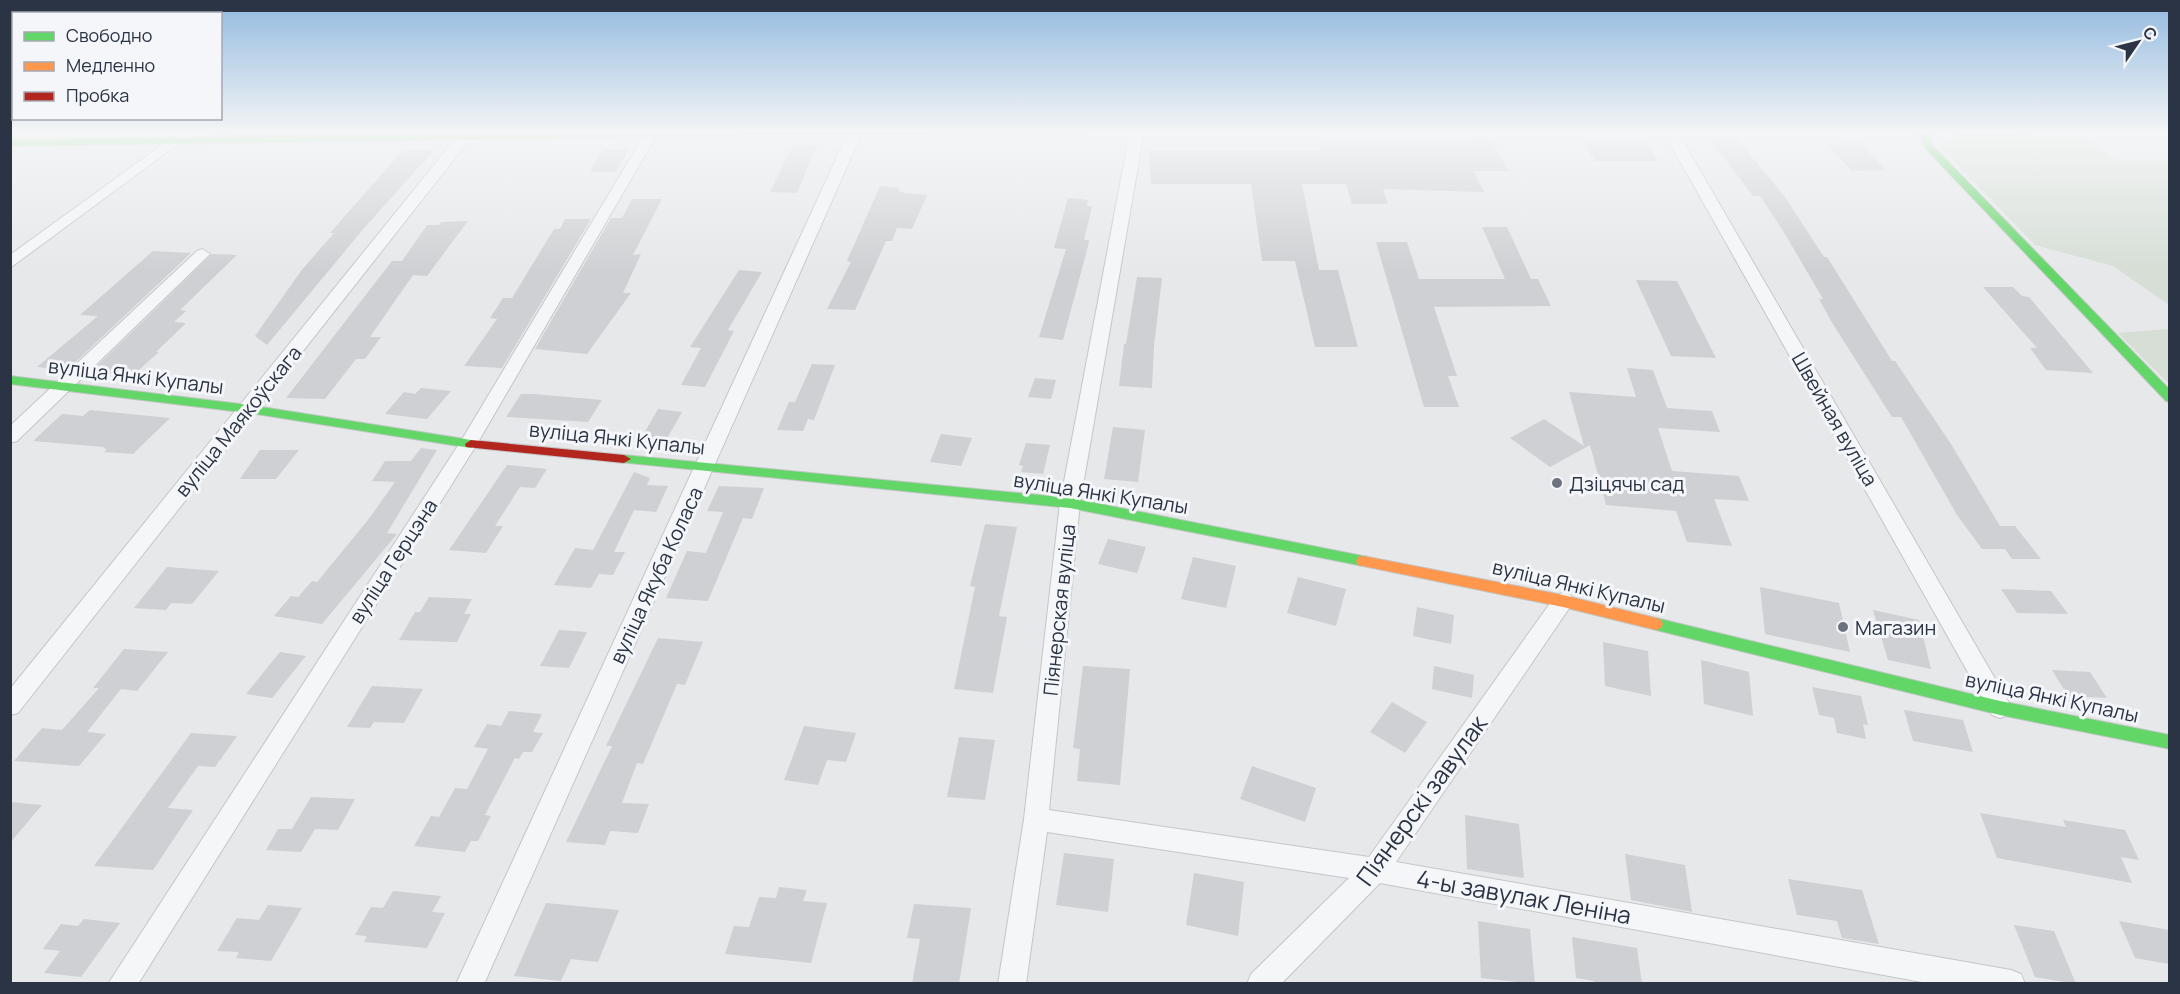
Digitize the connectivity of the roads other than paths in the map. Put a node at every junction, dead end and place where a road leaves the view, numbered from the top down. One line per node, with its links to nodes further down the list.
1 (124, 177): 9 (street)
2 (432, 177): 13 (street, вуліца Маякоўскага)
3 (626, 177): 15 (street, вуліца Герцэна)
4 (835, 177): 16 (street, вуліца Якуба Коласа)
5 (1129, 177): 17 (street, Піянерская вуліца)
6 (1697, 177): 20 (street, Швейная вуліца)
7 (1958, 177): 12 (street)
8 (202, 254): 11 (street)
9 (10, 263)
10 (10, 380): 11 (street, вуліца Янкі Купалы)
11 (60, 387): 13 (street, вуліца Янкі Купалы); 14 (street)
12 (2169, 399)
13 (249, 409): 15 (street, вуліца Янкі Купалы); 19 (street, вуліца Маякоўскага)
14 (10, 437)
15 (468, 444): 16 (street, вуліца Янкі Купалы); 24 (street, вуліца Герцэна)
16 (706, 466): 17 (street, вуліца Янкі Купалы); 25 (street, вуліца Якуба Коласа)
17 (1070, 503): 18 (street, вуліца Янкі Купалы); 22 (street, Піянерская вуліца)
18 (1563, 601): 20 (street, вуліца Янкі Купалы); 23 (street, Піянерскі завулак)
19 (10, 706)
20 (2000, 708): 21 (street, вуліца Янкі Купалы)
21 (2169, 742)
22 (1036, 819): 23 (street, 4-ы завулак Леніна); 26 (street, Піянерская вуліца)
23 (1375, 870): 27 (street, Піянерскі завулак); 28 (street, 4-ы завулак Леніна)
24 (122, 984)
25 (470, 984)
26 (1012, 984)
27 (1261, 984)
28 (2011, 984)

